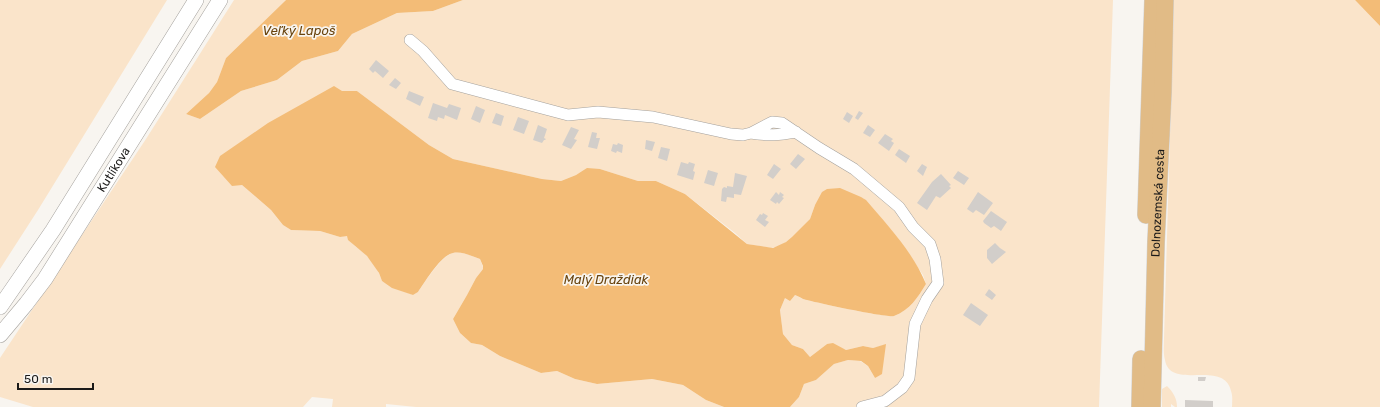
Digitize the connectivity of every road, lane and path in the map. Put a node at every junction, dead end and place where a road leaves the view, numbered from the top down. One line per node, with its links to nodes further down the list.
1 (196, 0): 6 (main road, Kutlíkova)
2 (220, 0): 7 (main road, Kutlíkova)
3 (1153, 0): 9 (main road, Dolnozemská cesta)
4 (1165, 0): 10 (main road, Dolnozemská cesta)
5 (410, 40): 8 (street)
6 (0, 307)
7 (0, 335)
8 (862, 407)
9 (1140, 407)
10 (1152, 407)

